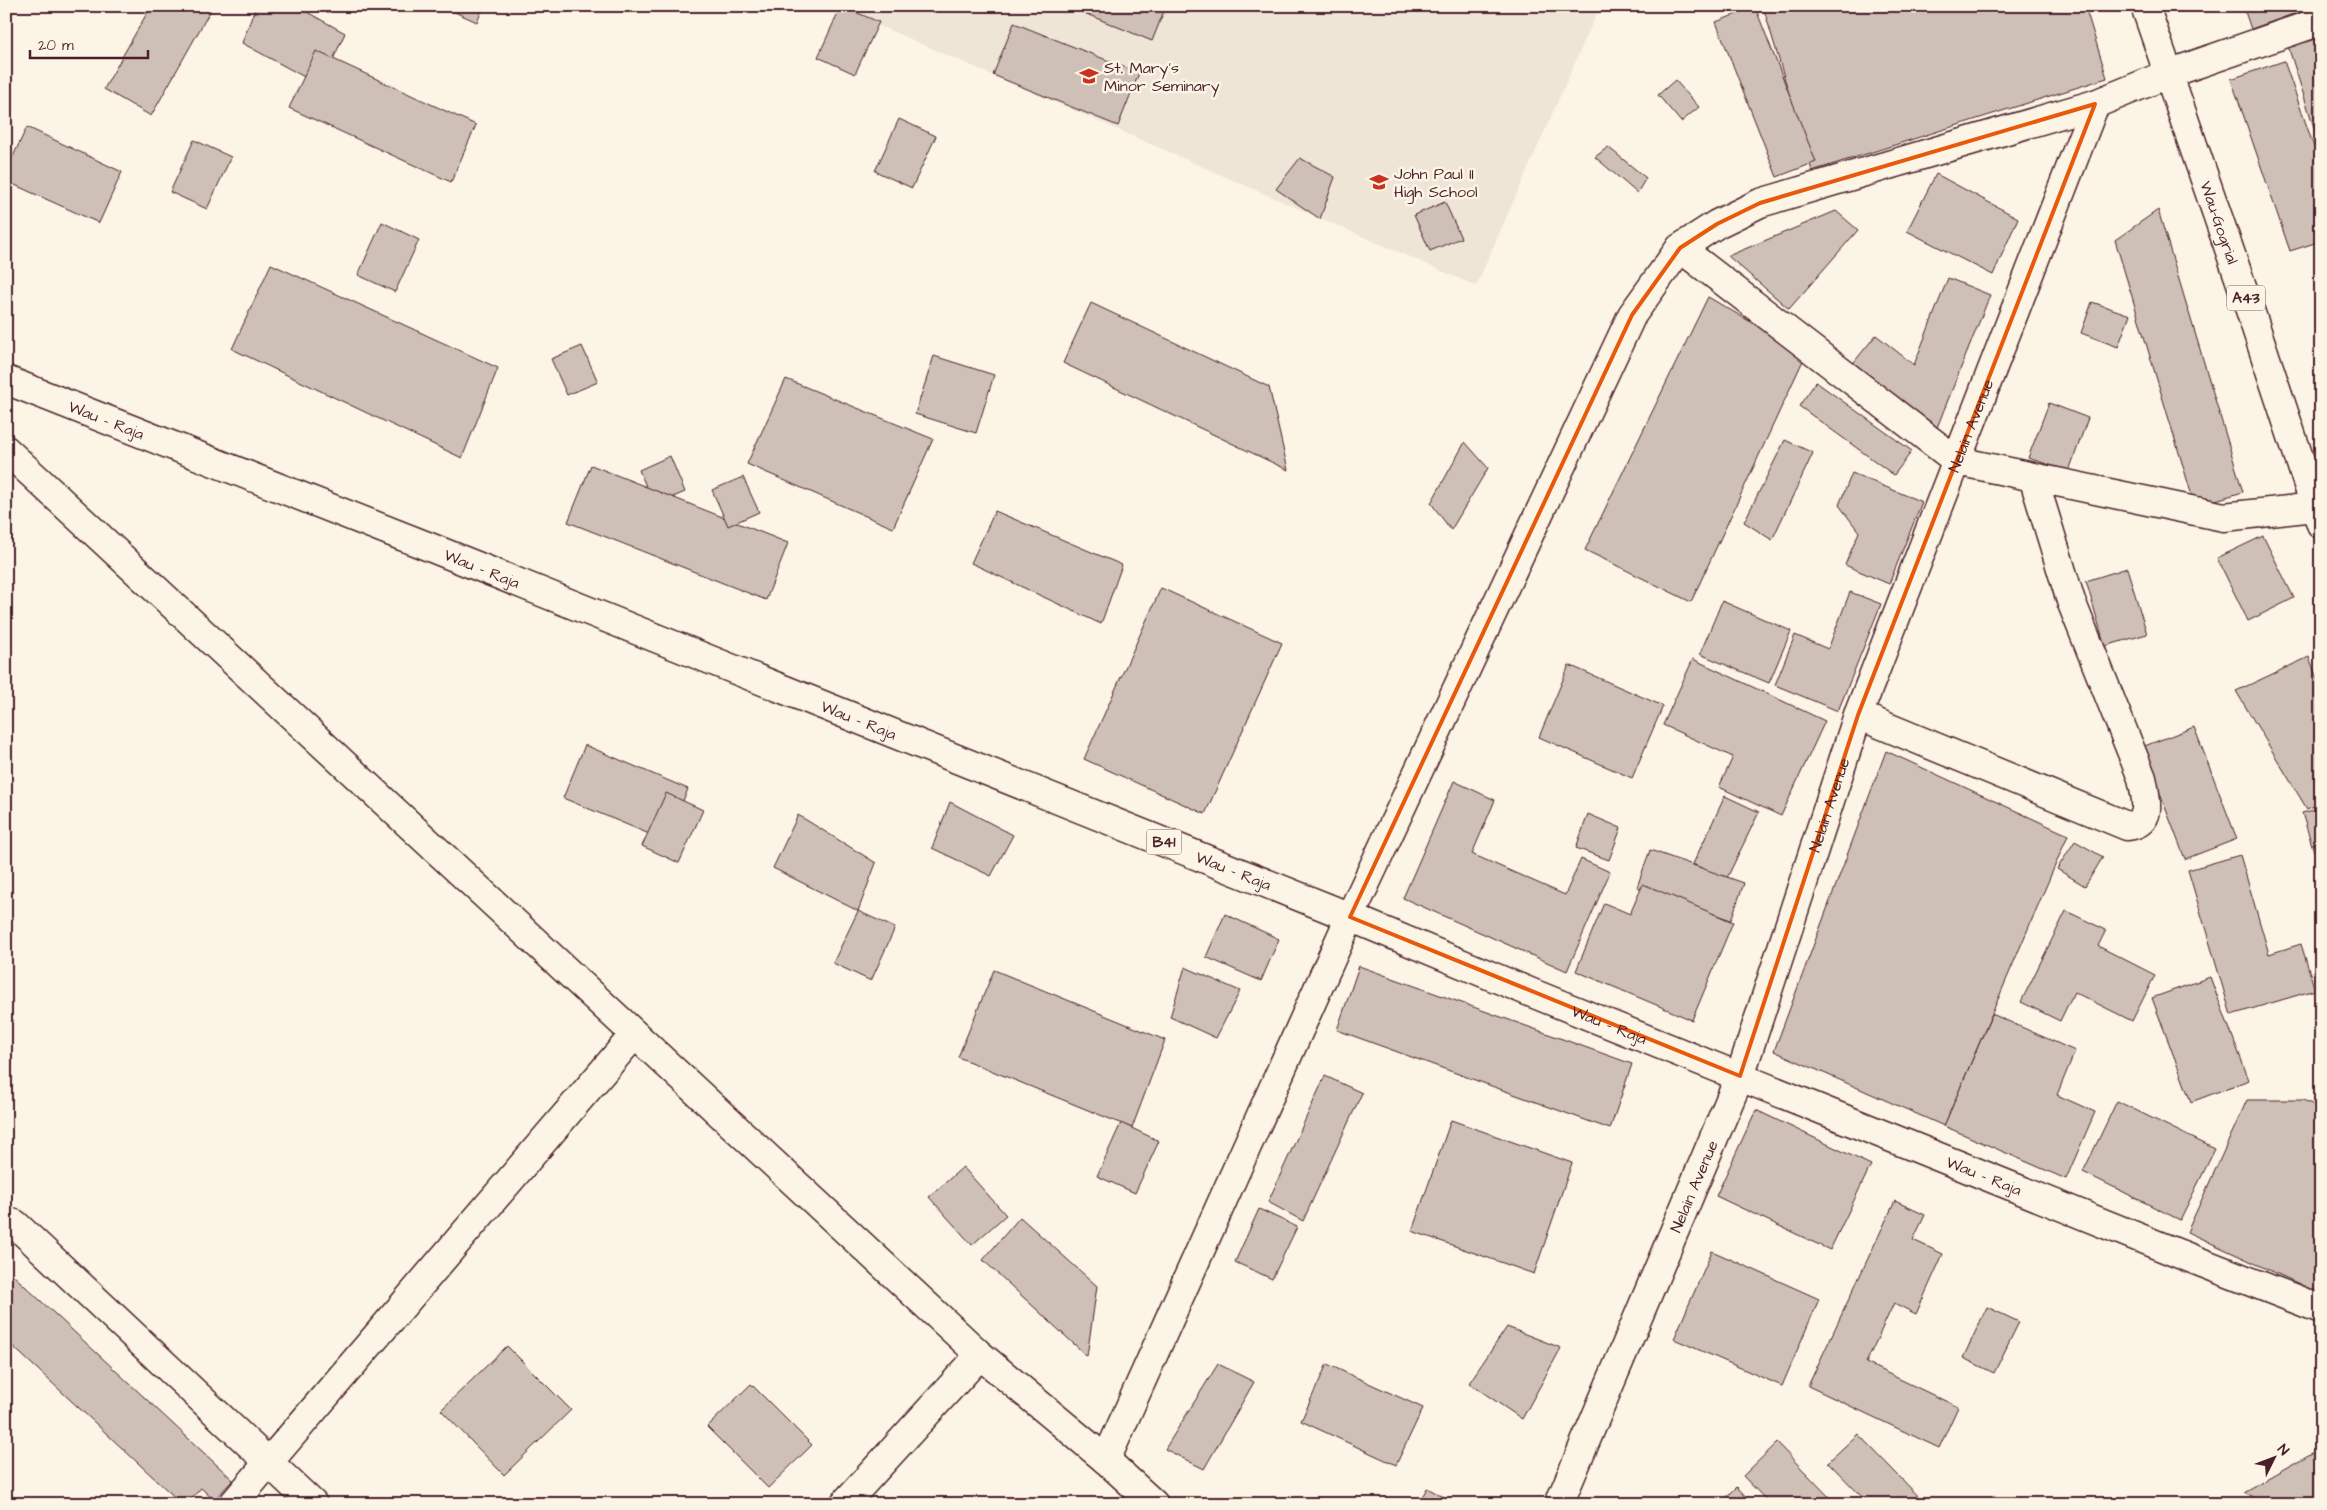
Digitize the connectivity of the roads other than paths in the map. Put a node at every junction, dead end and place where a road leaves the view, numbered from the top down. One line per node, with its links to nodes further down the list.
1 (2145, 6): 3 (street, Wau-Gogrial / A43)
2 (2321, 22): 3 (street)
3 (2168, 74): 4 (street); 10 (street, Wau-Gogrial / A43)
4 (2095, 104): 5 (street); 8 (street, Nelain Avenue)
5 (1680, 248): 8 (street); 12 (street)
6 (6, 380): 12 (street, Wau - Raja / B41)
7 (6, 450): 13 (street)
8 (1956, 461): 9 (street); 11 (street, Nelain Avenue)
9 (2033, 478): 10 (street); 11 (street)
10 (2318, 516)
11 (1858, 715): 14 (street, Nelain Avenue)
12 (1350, 917): 14 (street, Wau - Raja / B41); 18 (street)
13 (634, 1035): 17 (street); 19 (street)
14 (1740, 1076): 16 (street, Wau - Raja / B41); 24 (street, Nelain Avenue)
15 (6, 1220): 19 (street)
16 (2321, 1309)
17 (980, 1355): 18 (street); 22 (street)
18 (1106, 1460): 23 (street)
19 (268, 1464): 20 (street); 21 (street)
20 (233, 1504)
21 (312, 1504)
22 (844, 1504)
23 (1154, 1504)
24 (1559, 1504)

